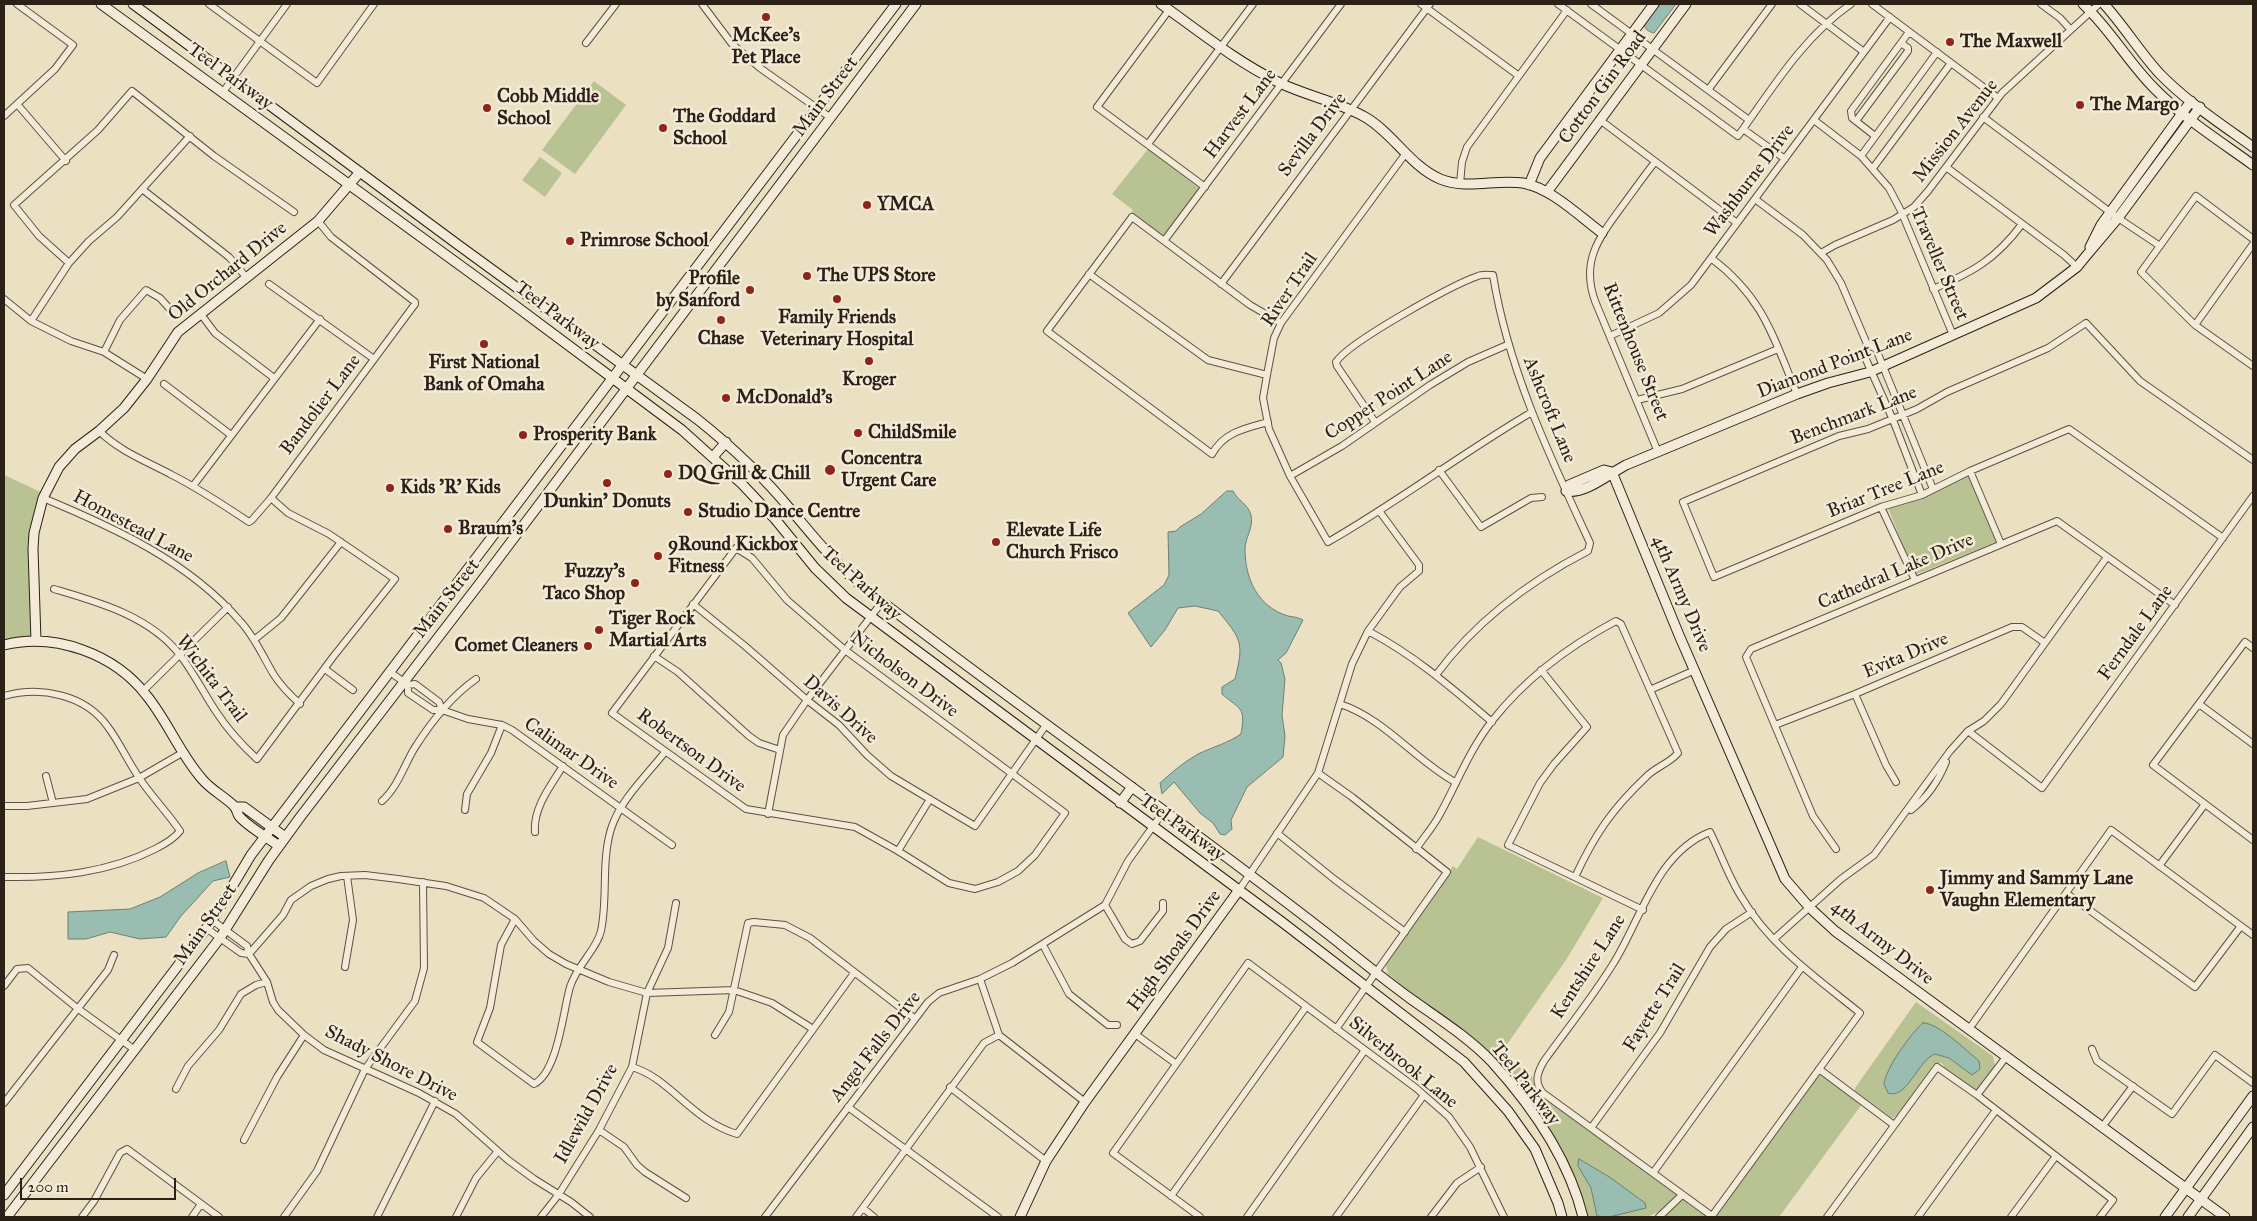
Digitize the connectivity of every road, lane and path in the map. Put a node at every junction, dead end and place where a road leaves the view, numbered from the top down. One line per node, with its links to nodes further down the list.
1 (17, 4): 52 (street)
2 (101, 4): 49 (main road, Teel Parkway)
3 (133, 4): 46 (main road, Teel Parkway)
4 (209, 4): 35 (street)
5 (287, 4): 35 (street)
6 (374, 4): 35 (street)
7 (614, 4): 36 (street)
8 (702, 4): 54 (street)
9 (896, 4): 54 (main road, Main Street)
10 (916, 4): 59 (main road, Main Street)
11 (1161, 4): 27 (main road)
12 (1253, 4): 38 (street)
13 (1341, 4): 47 (street, Harvest Lane)
14 (1558, 4): 28 (street)
15 (1591, 4): 34 (street)
16 (1654, 4): 34 (main road, Cotton Gin Road)
17 (1686, 4): 40 (main road, Cotton Gin Road)
18 (1772, 4): 48 (street)
19 (1800, 4): 31 (street)
20 (1851, 4): 31 (street)
21 (1872, 4): 30 (street)
22 (2041, 4): 32 (street)
23 (2083, 4): 29 (main road)
24 (2099, 4): 29 (street, Mission Avenue)
25 (2104, 4): 51 (main road)
26 (1426, 5): 45 (street); 55 (street, Sevilla Drive)
27 (1169, 10): 38 (main road); 68 (street)
28 (1567, 10): 39 (street); 45 (street)
29 (2091, 11): 32 (street, Mission Avenue); 56 (main road)
30 (1890, 17): 33 (street); 41 (street, Washburne Drive)
31 (1826, 23): 41 (street); 62 (street)
32 (2070, 30): 50 (street, Mission Avenue)
33 (1909, 32): 37 (street); 42 (street)
34 (1632, 34): 39 (main road, Cotton Gin Road); 40 (street)
35 (260, 42): 46 (street)
36 (586, 43)
37 (1902, 43): 64 (street); 64 (street)
38 (1220, 47): 47 (main road); 68 (street)
39 (1620, 49): 44 (street); 80 (main road, Cotton Gin Road)
40 (1653, 49): 44 (main road, Cotton Gin Road); 48 (street)
41 (1864, 52): 63 (street, Washburne Drive)
42 (1937, 52): 43 (street); 67 (street)
43 (1951, 63): 50 (street); 77 (street)
44 (1641, 64): 61 (main road, Cotton Gin Road); 65 (street)
45 (1519, 76): 79 (street)
46 (234, 77): 49 (street); 78 (main road, Teel Parkway)
47 (1282, 84): 55 (main road); 82 (street, Harvest Lane)
48 (1708, 90): 62 (street)
49 (223, 92): 81 (main road, Teel Parkway)
50 (1998, 98): 58 (street, Mission Avenue)
51 (2191, 101): 53 (main road); 56 (main road, Diamond Point Lane)
52 (17, 104): 57 (street); 73 (street)
53 (2200, 107): 60 (main road, Diamond Point Lane); 69 (main road)
54 (817, 108): 59 (street); 105 (main road, Main Street)
55 (1350, 110): 70 (main road); 110 (street, Sevilla Drive)
56 (2182, 113): 60 (main road); 87 (main road, Diamond Point Lane)
57 (4, 116)
58 (1983, 117): 76 (street, Mission Avenue); 87 (street)
59 (831, 118): 109 (main road, Main Street)
60 (2191, 119): 75 (main road); 89 (main road, Diamond Point Lane)
61 (1600, 120): 74 (street); 84 (main road, Cotton Gin Road)
62 (1749, 120): 65 (street)
63 (1814, 120): 71 (street, Traveller Street); 72 (street, Washburne Drive)
64 (1856, 121): 67 (street)
65 (1743, 129): 72 (street)
66 (190, 136): 73 (street); 83 (street); 86 (street)
67 (1875, 136): 71 (street)
68 (1148, 144): 82 (street)
69 (2253, 147)
70 (1406, 153): 79 (main road); 117 (street, River Trail)
71 (1861, 156): 77 (street, Traveller Street)
72 (1784, 159): 85 (street, Washburne Drive)
73 (66, 160): 103 (street)
74 (1655, 162): 91 (street); 93 (street, Rittenhouse Street)
75 (2253, 165)
76 (1946, 167): 88 (street, Mission Avenue); 92 (street)
77 (1873, 168): 88 (street, Traveller Street)
78 (360, 172): 81 (main road, Old Orchard Drive); 96 (main road, Teel Parkway)
79 (1460, 184): 80 (main road)
80 (1529, 184): 84 (main road)
81 (349, 185): 90 (main road, Old Orchard Drive); 100 (main road, Teel Parkway)
82 (1205, 187): 95 (street, Harvest Lane)
83 (142, 189): 103 (street); 107 (street)
84 (1547, 192): 93 (main road)
85 (1755, 199): 91 (street, Washburne Drive); 99 (street)
86 (294, 212)
87 (2110, 212): 89 (street); 101 (main road, Diamond Point Lane)
88 (1902, 215): 99 (street, Mission Avenue); 111 (street, Traveller Street)
89 (2118, 218): 98 (street); 101 (main road, Diamond Point Lane)
90 (318, 221): 107 (main road, Old Orchard Drive); 125 (street, Bandolier Lane)
91 (1737, 223): 102 (street, Washburne Drive)
92 (2022, 224): 104 (street); 111 (street)
93 (1602, 233): 119 (street, Rittenhouse Street)
94 (2253, 239): 98 (street)
95 (1164, 241): 106 (street); 110 (street)
96 (457, 244): 100 (main road); 126 (main road, Teel Parkway)
97 (2253, 244): 118 (street)
98 (2160, 246): 118 (street)
99 (1821, 253): 121 (street)
100 (448, 256): 133 (main road, Teel Parkway)
101 (2086, 256): 104 (main road, Diamond Point Lane)
102 (1711, 258): 119 (street, Washburne Drive); 123 (street)
103 (69, 263): 116 (street)
104 (2077, 266): 120 (main road, Diamond Point Lane)
105 (692, 272): 109 (main road); 126 (main road, Main Street)
106 (1089, 274): 130 (street); 142 (street)
107 (246, 277): 114 (main road, Old Orchard Drive)
108 (269, 284): 115 (street)
109 (706, 284): 131 (main road, Main Street)
110 (1221, 284): 117 (street)
111 (1933, 289): 120 (street, Traveller Street)
112 (4, 299): 116 (street)
113 (169, 308): 124 (street)
114 (200, 314): 132 (street); 134 (main road, Old Orchard Drive)
115 (320, 319): 125 (street); 132 (street)
116 (31, 321): 124 (street)
117 (1281, 323): 130 (street, River Trail)
118 (2195, 325): 128 (street)
119 (1610, 336): 138 (street, Rittenhouse Street)
120 (1953, 336): 127 (main road, Diamond Point Lane)
121 (1867, 344): 127 (street); 129 (street)
122 (1507, 345): 139 (street, Ashcroft Lane); 143 (street, Copper Point Lane); 143 (street, Ashcroft Lane)
123 (1778, 349): 137 (street); 138 (street)
124 (104, 352): 134 (street)
125 (374, 359): 163 (street, Bandolier Lane)
126 (622, 365): 131 (main road, Teel Parkway); 133 (main road, Main Street)
127 (1883, 367): 129 (main road, Diamond Point Lane); 140 (street)
128 (2253, 367)
129 (1870, 372): 137 (main road, Diamond Point Lane); 141 (street)
130 (1267, 375): 142 (street, River Trail)
131 (637, 376): 136 (main road, Main Street); 146 (main road, Teel Parkway)
132 (274, 378): 145 (street)
133 (612, 378): 136 (main road, Teel Parkway); 154 (main road, Main Street)
134 (148, 379): 144 (main road, Old Orchard Drive)
135 (164, 384): 145 (street)
136 (627, 389): 148 (main road, Teel Parkway); 158 (main road, Main Street)
137 (1797, 394): 147 (main road, Diamond Point Lane)
138 (1637, 400): 147 (street, Rittenhouse Street)
139 (1532, 412): 150 (street); 157 (street, Ashcroft Lane)
140 (1902, 415): 141 (street, Benchmark Lane); 149 (street, Benchmark Lane); 156 (street)
141 (1893, 420): 159 (street); 173 (street, Benchmark Lane)
142 (1268, 422): 153 (street, River Trail)
143 (1375, 422): 153 (street, Copper Point Lane)
144 (99, 431): 155 (street); 162 (main road, Old Orchard Drive)
145 (231, 435): 155 (street)
146 (726, 442): 148 (main road); 165 (main road, Teel Parkway)
147 (1658, 452): 152 (main road, Diamond Point Lane)
148 (713, 457): 167 (main road, Teel Parkway)
149 (2253, 460)
150 (1439, 470): 161 (street); 166 (street)
151 (1970, 471): 156 (street, Briar Tree Lane); 168 (street, Briar Tree Lane); 170 (street)
152 (1612, 472): 157 (main road, Diamond Point Lane); 193 (main road, 4th Army Drive)
153 (1290, 476): 166 (street, River Trail)
154 (532, 484): 158 (main road); 172 (main road, Main Street)
155 (193, 486): 163 (street, Bandolier Lane)
156 (1933, 489): 159 (street, Briar Tree Lane)
157 (1566, 491): 196 (street, Ashcroft Lane)
158 (546, 495): 175 (main road, Main Street)
159 (1922, 495): 164 (street, Briar Tree Lane)
160 (2253, 496): 168 (street, Ferndale Lane)
161 (1542, 497)
162 (43, 498): 180 (street, Homestead Lane); 184 (main road, Old Orchard Drive)
163 (271, 498): 169 (street)
164 (1881, 506): 173 (street, Briar Tree Lane); 174 (street)
165 (789, 507): 167 (main road); 177 (main road, Teel Parkway)
166 (1380, 512): 182 (street, High Shoals Drive)
167 (776, 519): 181 (main road, Teel Parkway)
168 (2223, 538): 179 (street, Ferndale Lane)
169 (341, 542): 183 (street); 191 (street)
170 (2001, 544): 171 (street, Cathedral Lake Drive); 174 (street, Cathedral Lake Drive)
171 (2107, 557): 179 (street); 185 (street)
172 (466, 573): 175 (main road); 194 (main road, Main Street)
173 (1714, 577)
174 (1915, 580): 213 (street, Cathedral Lake Drive)
175 (480, 583): 198 (main road, Main Street)
176 (54, 589): 189 (street, Wichita Trail)
177 (882, 602): 181 (street); 195 (main road, Teel Parkway)
178 (693, 604): 188 (street, Nicholson Drive); 190 (street); 205 (street, Davis Drive)
179 (2174, 605): 214 (street, Ferndale Lane)
180 (228, 607): 183 (street, Homestead Lane); 189 (street)
181 (870, 618): 188 (street); 199 (main road, Teel Parkway)
182 (1368, 631): 196 (street); 207 (street, High Shoals Drive)
183 (254, 640): 206 (street, Homestead Lane)
184 (36, 641): 186 (main road); 202 (main road)
185 (2046, 643): 203 (street, Evita Drive); 214 (street)
186 (4, 645)
187 (2253, 648): 208 (street)
188 (845, 650): 205 (street); 222 (street, Nicholson Drive)
189 (179, 654): 202 (street); 206 (street, Wichita Trail)
190 (654, 656): 217 (street); 218 (street, Robertson Drive)
191 (325, 669): 201 (street); 206 (street)
192 (1541, 670): 200 (street); 210 (street); 256 (street)
193 (1695, 670): 200 (street); 263 (main road, 4th Army Drive)
194 (390, 672): 198 (street, Calimar Drive); 241 (main road, Main Street)
195 (974, 672): 199 (main road); 212 (main road, Teel Parkway)
196 (1436, 675): 210 (street)
197 (476, 679): 209 (street)
198 (406, 683): 209 (street, Calimar Drive); 209 (street, Calimar Drive); 245 (main road, Main Street)
199 (963, 686): 215 (main road, Teel Parkway)
200 (1652, 689): 256 (street)
201 (353, 690)
202 (143, 691): 219 (main road)
203 (1856, 694): 213 (street, Evita Drive); 226 (street)
204 (4, 696): 224 (street)
205 (807, 700): 217 (street); 228 (street, Davis Drive)
206 (300, 704)
207 (1340, 704): 221 (street, High Shoals Drive); 225 (street)
208 (2199, 704): 216 (street); 232 (street)
209 (442, 710): 211 (street, Calimar Drive); 229 (street)
210 (1492, 722): 225 (street)
211 (502, 725): 220 (street, Calimar Drive); 236 (street)
212 (1046, 725): 215 (street); 227 (main road, Teel Parkway)
213 (1775, 725): 250 (street)
214 (1968, 731): 263 (street)
215 (1035, 740): 222 (street); 231 (main road, Teel Parkway)
216 (2253, 744)
217 (780, 750): 239 (street)
218 (665, 752): 235 (street); 239 (street, Robertson Drive)
219 (182, 753): 224 (street); 234 (main road)
220 (563, 766): 235 (street, Calimar Drive); 242 (street)
221 (1318, 773): 243 (street, High Shoals Drive); 249 (street)
222 (1012, 775): 228 (street, Davis Drive); 238 (street, Nicholson Drive)
223 (46, 776): 230 (street)
224 (139, 778): 230 (street); 255 (street)
225 (1455, 782): 249 (street)
226 (1896, 782)
227 (1132, 787): 231 (main road); 237 (main road, Teel Parkway)
228 (930, 799): 251 (street)
229 (382, 801)
230 (53, 803): 233 (street)
231 (1120, 803): 240 (main road, Teel Parkway)
232 (2205, 804): 246 (street); 252 (street)
233 (4, 806)
234 (236, 807): 241 (main road); 244 (main road)
235 (621, 808): 247 (street, Calimar Drive); 280 (street)
236 (465, 810)
237 (1164, 811): 240 (street, Angel Falls Drive); 253 (main road, Teel Parkway)
238 (1065, 813): 251 (street, Robertson Drive)
239 (768, 814): 251 (street, Robertson Drive)
240 (1153, 827): 258 (main road, Teel Parkway); 262 (street, Angel Falls Drive)
241 (272, 828): 244 (main road, Main Street); 245 (main road)
242 (535, 832)
243 (1277, 833): 253 (street, High Shoals Drive); 271 (street)
244 (266, 836): 248 (main road); 267 (main road, Main Street)
245 (285, 837): 248 (main road, Main Street)
246 (2253, 840)
247 (672, 845)
248 (279, 846): 270 (main road, Main Street)
249 (1416, 849): 271 (street)
250 (1836, 849)
251 (898, 851)
252 (2160, 866): 259 (street); 268 (street)
253 (1250, 874): 258 (street, High Shoals Drive); 281 (main road, Teel Parkway)
254 (346, 876): 257 (street); 276 (street); 279 (street)
255 (4, 877)
256 (1575, 877): 264 (street)
257 (423, 882): 266 (street); 309 (street)
258 (1238, 890): 286 (main road, Teel Parkway); 296 (main road, High Shoals Drive)
259 (2066, 893): 268 (street); 295 (street)
260 (1163, 903): 262 (street)
261 (676, 904): 288 (street, Idlewild Drive)
262 (1105, 905): 275 (street, Angel Falls Drive)
263 (1810, 908): 274 (street); 295 (main road, 4th Army Drive)
264 (1643, 910): 265 (street, Kentshire Lane); 326 (street, Kentshire Lane)
265 (1752, 912): 274 (street); 326 (street, Fayette Trail)
266 (516, 919): 280 (street); 280 (street)
267 (212, 920): 269 (main road, Main Street); 270 (street, Shady Shore Drive)
268 (2241, 926): 272 (street)
269 (206, 928): 273 (street); 300 (main road, Main Street)
270 (226, 929): 273 (main road, Main Street); 276 (street, Shady Shore Drive)
271 (1405, 932): 281 (street)
272 (2253, 935)
273 (220, 938): 276 (street); 303 (main road, Main Street)
274 (1774, 939): 278 (street)
275 (1043, 945): 283 (street, Angel Falls Drive); 292 (street)
276 (249, 954): 284 (street, Shady Shore Drive)
277 (114, 955): 290 (street)
278 (1802, 966): 310 (street); 334 (street)
279 (345, 967)
280 (577, 968): 288 (street)
281 (1376, 972): 286 (street); 301 (main road, Teel Parkway)
282 (854, 973): 287 (street); 291 (street); 293 (street)
283 (980, 979): 291 (street, Angel Falls Drive); 299 (street)
284 (267, 982): 297 (street, Shady Shore Drive); 314 (street)
285 (4, 986): 290 (street)
286 (1366, 987): 294 (street); 306 (main road, Teel Parkway)
287 (734, 990): 288 (street); 293 (street); 298 (street)
288 (647, 993): 308 (street, Idlewild Drive)
289 (1306, 1006): 294 (street, Silverbrook Lane); 307 (street, Silverbrook Lane); 339 (street)
290 (77, 1008): 300 (street); 320 (street)
291 (914, 1018): 321 (street, Angel Falls Drive)
292 (1117, 1025)
293 (813, 1029): 308 (street)
294 (1336, 1029): 304 (street, Silverbrook Lane)
295 (1969, 1029): 305 (main road, 4th Army Drive)
296 (1135, 1034): 307 (street); 319 (main road, High Shoals Drive)
297 (304, 1035): 309 (street, Shady Shore Drive); 328 (street)
298 (714, 1035)
299 (999, 1036): 313 (street); 319 (street)
300 (121, 1040): 303 (street); 337 (main road, Main Street)
301 (1477, 1049): 306 (main road); 364 (main road, Teel Parkway)
302 (2092, 1049): 312 (street)
303 (135, 1050): 344 (main road, Main Street)
304 (1365, 1050): 315 (street, Silverbrook Lane); 359 (street)
305 (2006, 1057): 316 (street); 324 (main road, 4th Army Drive)
306 (1464, 1062): 363 (main road, Teel Parkway)
307 (1175, 1063): 339 (street)
308 (632, 1067): 327 (street, Idlewild Drive)
309 (365, 1069): 318 (street, Shady Shore Drive); 348 (street)
310 (1819, 1069): 323 (street); 338 (street)
311 (2253, 1083): 312 (street)
312 (2133, 1086): 324 (street)
313 (950, 1087): 329 (street); 332 (street)
314 (176, 1089)
315 (1424, 1095): 333 (street, Silverbrook Lane); 360 (street)
316 (1977, 1095): 322 (street); 323 (street)
317 (2253, 1096): 335 (main road)
318 (435, 1101): 330 (street, Shady Shore Drive); 349 (street)
319 (1085, 1102): 332 (main road, High Shoals Drive)
320 (4, 1103)
321 (848, 1107): 329 (street); 353 (street, Angel Falls Drive)
322 (1996, 1110): 331 (street); 367 (street)
323 (1894, 1125): 366 (street)
324 (2102, 1127): 335 (main road, 4th Army Drive)
325 (2253, 1127): 341 (main road)
326 (1591, 1128): 334 (street)
327 (599, 1130): 336 (street, Idlewild Drive); 340 (street)
328 (244, 1140)
329 (906, 1149): 343 (street); 356 (street)
330 (498, 1151): 336 (street, Shady Shore Drive); 350 (street)
331 (2056, 1156): 368 (street); 369 (street)
332 (1046, 1161): 357 (main road, High Shoals Drive)
333 (1481, 1167): 361 (street); 362 (street, Silverbrook Lane)
334 (1652, 1173): 338 (street)
335 (2186, 1189): 341 (main road, 4th Army Drive); 370 (main road)
336 (559, 1194): 351 (street, Idlewild Drive); 352 (street, Shady Shore Drive)
337 (4, 1195)
338 (1682, 1195): 365 (street)
339 (1171, 1196): 358 (street)
340 (686, 1198)
341 (2200, 1200): 371 (main road); 372 (main road, 4th Army Drive)
342 (201, 1204): 345 (street); 346 (street); 347 (street)
343 (863, 1208): 354 (street); 355 (street)
344 (8, 1217)
345 (82, 1217)
346 (192, 1217)
347 (219, 1217)
348 (284, 1217)
349 (377, 1217)
350 (456, 1217)
351 (541, 1217)
352 (590, 1217)
353 (765, 1217)
354 (856, 1217)
355 (874, 1217)
356 (998, 1217)
357 (1020, 1217)
358 (1200, 1217)
359 (1247, 1217)
360 (1336, 1217)
361 (1431, 1217)
362 (1504, 1217)
363 (1562, 1217)
364 (1583, 1217)
365 (1659, 1217)
366 (1826, 1217)
367 (1918, 1217)
368 (2011, 1217)
369 (2100, 1217)
370 (2166, 1217)
371 (2188, 1217)
372 (2225, 1217)

